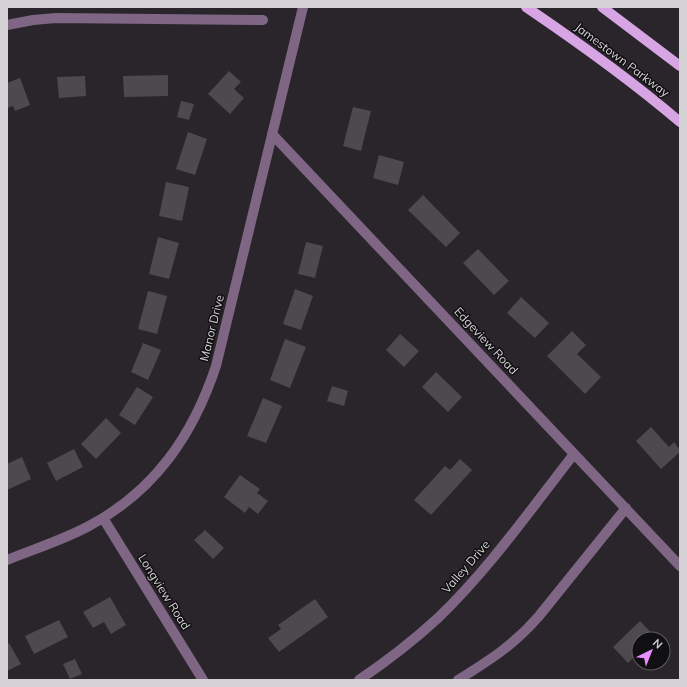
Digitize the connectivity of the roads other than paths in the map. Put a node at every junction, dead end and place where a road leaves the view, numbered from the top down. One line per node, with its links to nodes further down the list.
1 (304, 7): 8 (street, Manor Drive)
2 (526, 7): 7 (main road, Jamestown Parkway)
3 (602, 7): 6 (main road)
4 (263, 20): 5 (street)
5 (7, 25)
6 (680, 66)
7 (680, 122)
8 (272, 134): 9 (street, Edgeview Road); 11 (street, Manor Drive)
9 (574, 454): 10 (street, Edgeview Road); 15 (street, Valley Drive)
10 (626, 508): 13 (street, Edgeview Road); 16 (street)
11 (103, 518): 12 (street, Manor Drive); 14 (street, Longview Road)
12 (7, 560)
13 (680, 566)
14 (204, 680)
15 (359, 680)
16 (458, 680)

